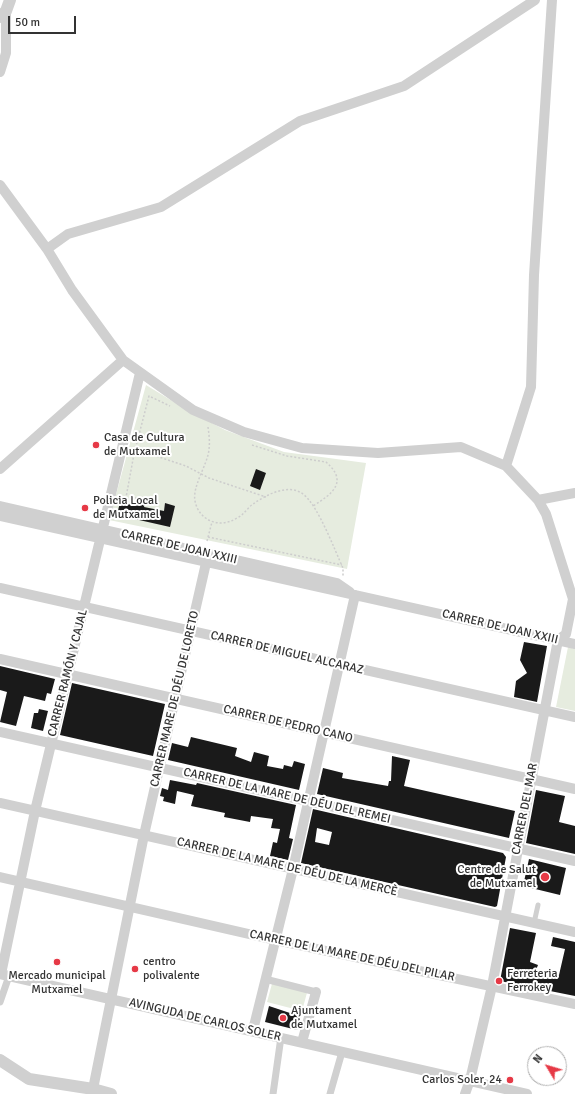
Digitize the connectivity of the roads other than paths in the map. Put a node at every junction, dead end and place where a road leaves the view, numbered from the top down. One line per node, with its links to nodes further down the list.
1 (535, 0): 6 (street)
2 (552, 0): 9 (street)
3 (6, 9): 4 (street)
4 (0, 72)
5 (0, 185): 6 (street)
6 (47, 249): 7 (street)
7 (123, 360): 8 (street); 10 (street)
8 (140, 373): 9 (street); 15 (street, CARRER RAMÓN Y CAJAL)
9 (506, 466): 12 (street, CARRER DEL MAR)
10 (0, 469)
11 (575, 493): 12 (street)
12 (538, 500): 21 (street, CARRER DEL MAR)
13 (0, 506): 15 (street, CARRER DE JOAN XXIII)
14 (0, 516): 15 (street, CARRER DE JOAN XXIII)
15 (101, 534): 16 (street, CARRER DE JOAN XXIII); 18 (street, CARRER DE JOAN XXIII); 19 (street, CARRER RAMÓN Y CAJAL)
16 (206, 563): 18 (street, CARRER DE JOAN XXIII); 20 (street, CARRER MARE DE DÉU DE LORETO)
17 (0, 588): 19 (street, CARRER DE MIGUEL ALCARAZ)
18 (355, 595): 21 (street, CARRER DE JOAN XXIII); 24 (street)
19 (84, 607): 20 (street, CARRER DE MIGUEL ALCARAZ); 25 (street, CARRER RAMÓN Y CAJAL)
20 (191, 631): 24 (street, CARRER DE MIGUEL ALCARAZ); 26 (street, CARRER MARE DE DÉU DE LORETO)
21 (566, 636): 22 (street, CARRER DE JOAN XXIII); 27 (street, CARRER DEL MAR)
22 (575, 644)
23 (0, 659): 25 (street, CARRER DE PEDRO CANO)
24 (340, 665): 27 (street, CARRER DE MIGUEL ALCARAZ); 30 (street)
25 (68, 674): 26 (street, CARRER DE PEDRO CANO); 31 (street, CARRER RAMÓN Y CAJAL)
26 (175, 699): 30 (street, CARRER DE PEDRO CANO); 32 (street, CARRER MARE DE DÉU DE LORETO)
27 (544, 711): 28 (street, CARRER DE MIGUEL ALCARAZ); 33 (street, CARRER DEL MAR)
28 (575, 717)
29 (0, 732): 31 (street, CARRER DE LA MARE DE DÉU DEL REMEI)
30 (324, 732): 33 (street, CARRER DE PEDRO CANO); 35 (street)
31 (51, 743): 32 (street, CARRER DE LA MARE DE DÉU DEL REMEI); 37 (street, CARRER RAMÓN Y CAJAL)
32 (160, 768): 35 (street, CARRER DE LA MARE DE DÉU DEL REMEI); 38 (street, CARRER MARE DE DÉU DE LORETO)
33 (531, 779): 34 (street, CARRER DE PEDRO CANO); 39 (street, CARRER DEL MAR)
34 (575, 789)
35 (309, 801): 39 (street, CARRER DE LA MARE DE DÉU DEL REMEI); 41 (street)
36 (0, 803): 37 (street, CARRER DE LA MARE DE DÉU DE LA MERCÈ)
37 (35, 811): 38 (street, CARRER DE LA MARE DE DÉU DE LA MERCÈ); 43 (street, CARRER RAMÓN Y CAJAL)
38 (144, 835): 41 (street, CARRER DE LA MARE DE DÉU DE LA MERCÈ); 45 (street, CARRER MARE DE DÉU DE LORETO)
39 (518, 848): 40 (street, CARRER DE LA MARE DE DÉU DEL REMEI); 46 (street, CARRER DEL MAR)
40 (575, 861)
41 (293, 869): 46 (street, CARRER DE LA MARE DE DÉU DE LA MERCÈ); 49 (street)
42 (0, 876): 43 (street, CARRER DE LA MARE DE DÉU DEL PILAR)
43 (22, 882): 45 (street, CARRER DE LA MARE DE DÉU DEL PILAR); 50 (street, CARRER RAMÓN Y CAJAL)
44 (538, 905): 47 (lane)
45 (129, 907): 49 (street, CARRER DE LA MARE DE DÉU DEL PILAR); 54 (street, CARRER MARE DE DÉU DE LORETO)
46 (505, 916): 47 (street, CARRER DE LA MARE DE DÉU DE LA MERCÈ); 52 (street, CARRER DEL MAR)
47 (534, 923): 48 (street, CARRER DE LA MARE DE DÉU DE LA MERCÈ)
48 (575, 932)
49 (275, 940): 51 (street); 52 (street, CARRER DE LA MARE DE DÉU DEL PILAR)
50 (3, 975): 54 (street, AVINGUDA DE CARLOS SOLER); 55 (street, CARRER RAMÓN Y CAJAL)
51 (265, 979): 53 (street); 57 (street)
52 (492, 986): 56 (street, CARRER DE LA MARE DE DÉU DEL PILAR); 62 (street, CARRER DEL MAR)
53 (316, 992): 59 (street)
54 (110, 999): 57 (street, AVINGUDA DE CARLOS SOLER); 63 (street, CARRER MARE DE DÉU DE LORETO)
55 (0, 1002)
56 (575, 1004)
57 (253, 1030): 58 (street, AVINGUDA DE CARLOS SOLER)
58 (281, 1037): 59 (street, AVINGUDA DE CARLOS SOLER); 65 (street)
59 (302, 1042): 60 (street, AVINGUDA DE CARLOS SOLER)
60 (342, 1052): 62 (street, AVINGUDA DE CARLOS SOLER); 66 (street)
61 (0, 1060): 63 (street)
62 (470, 1080): 67 (street, CARRER DEL MAR); 68 (street, AVINGUDA DE CARLOS SOLER)
63 (93, 1089): 64 (street)
64 (111, 1094)
65 (273, 1094)
66 (330, 1094)
67 (465, 1094)
68 (527, 1094)

